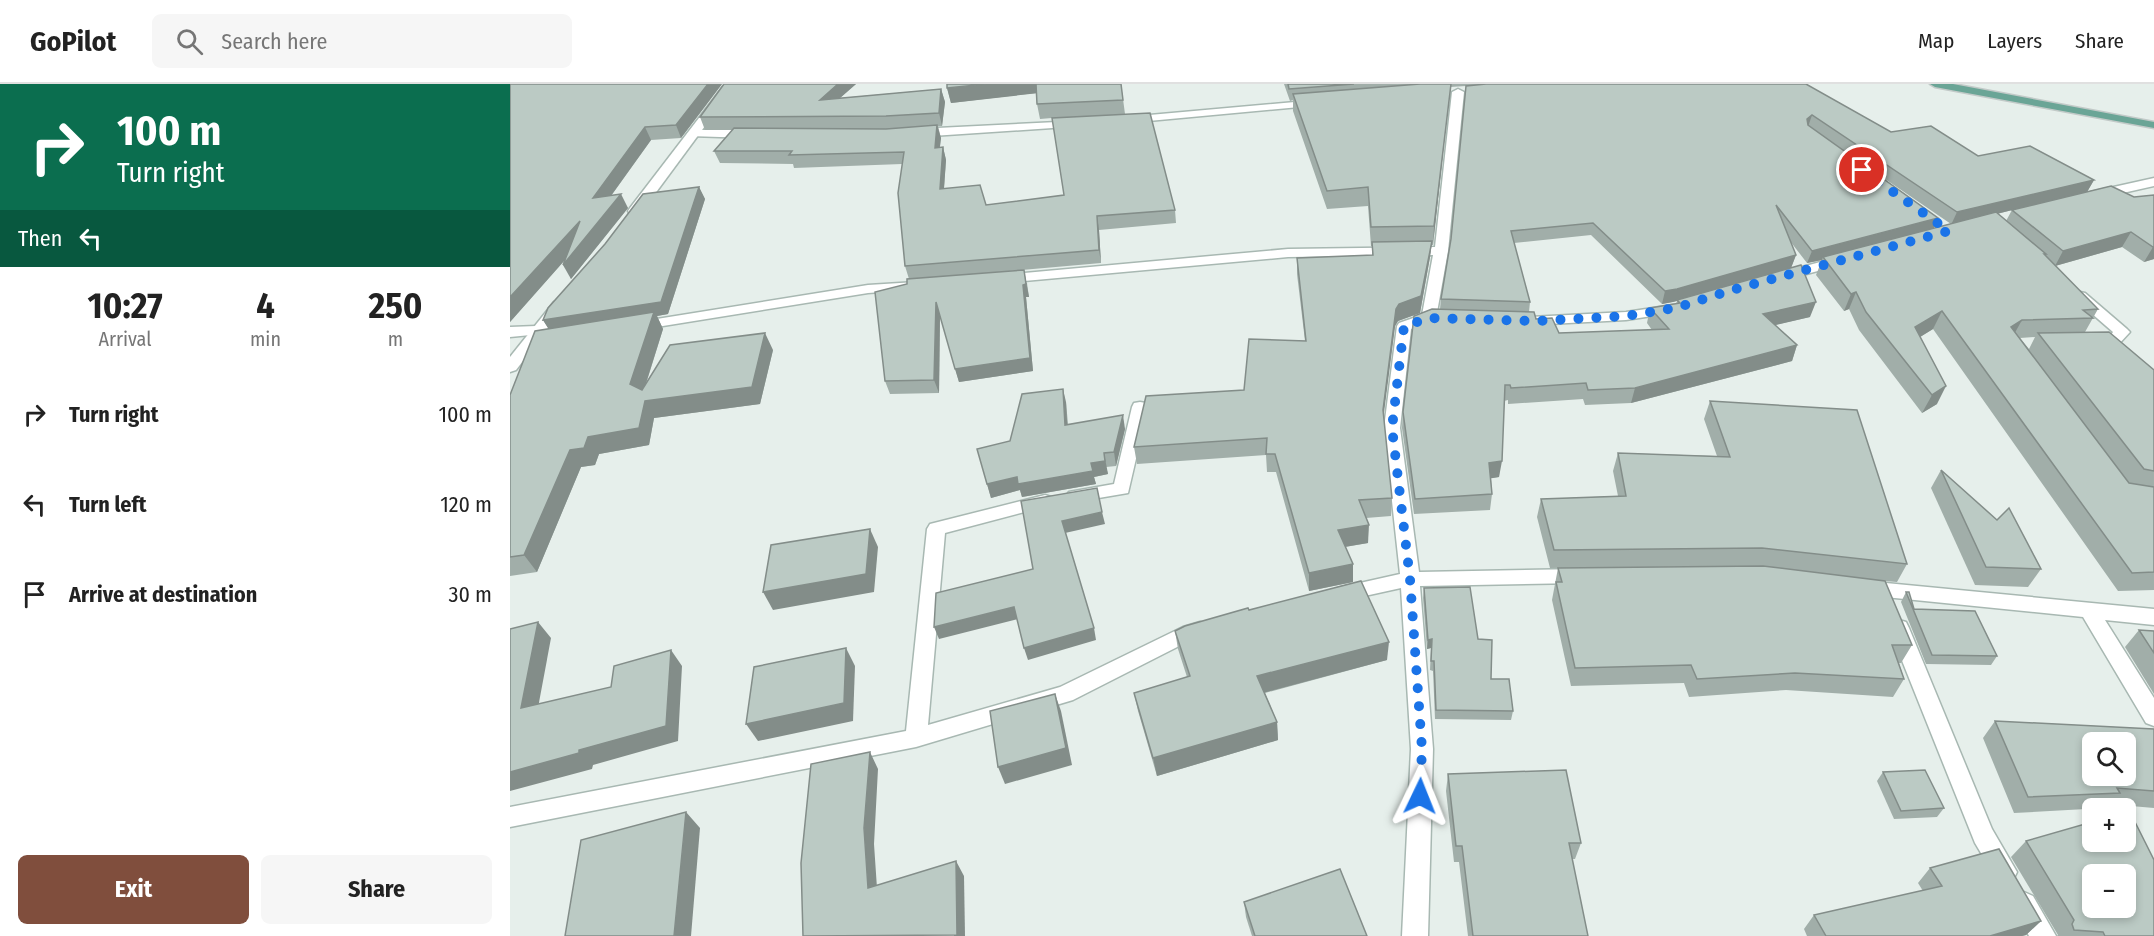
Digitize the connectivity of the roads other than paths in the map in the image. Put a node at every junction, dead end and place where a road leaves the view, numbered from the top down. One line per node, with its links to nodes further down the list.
1 (731, 84): 8 (street)
2 (1935, 84): 7 (main road)
3 (1458, 92): 14 (street)
4 (1335, 102): 5 (street)
5 (1120, 120)
6 (1085, 123): 10 (street)
7 (2154, 125)
8 (693, 134): 9 (street); 13 (street)
9 (763, 134)
10 (901, 134)
11 (2154, 182): 12 (street)
12 (2085, 198)
13 (625, 225)
14 (1441, 251): 16 (street); 34 (street)
15 (1856, 256): 17 (street)
16 (986, 280)
17 (1766, 280)
18 (2065, 283): 27 (street)
19 (927, 285): 23 (street)
20 (567, 296): 24 (street)
21 (1687, 305): 22 (street)
22 (1513, 321)
23 (621, 329)
24 (536, 331): 25 (street); 29 (street)
25 (510, 332)
26 (550, 340): 29 (street)
27 (2114, 342): 28 (street); 30 (street)
28 (2079, 343)
29 (527, 344): 31 (street)
30 (2127, 357)
31 (510, 367)
32 (1140, 407): 42 (street)
33 (1600, 576): 34 (street)
34 (1410, 579): 37 (street); 44 (street)
35 (1849, 586): 36 (street)
36 (1884, 591): 38 (street); 45 (street)
37 (1320, 599)
38 (2090, 612): 39 (street); 41 (street)
39 (2154, 617)
40 (1217, 625): 42 (street)
41 (2154, 717)
42 (916, 738): 43 (street)
43 (510, 817)
44 (1415, 936)
45 (2043, 936)

